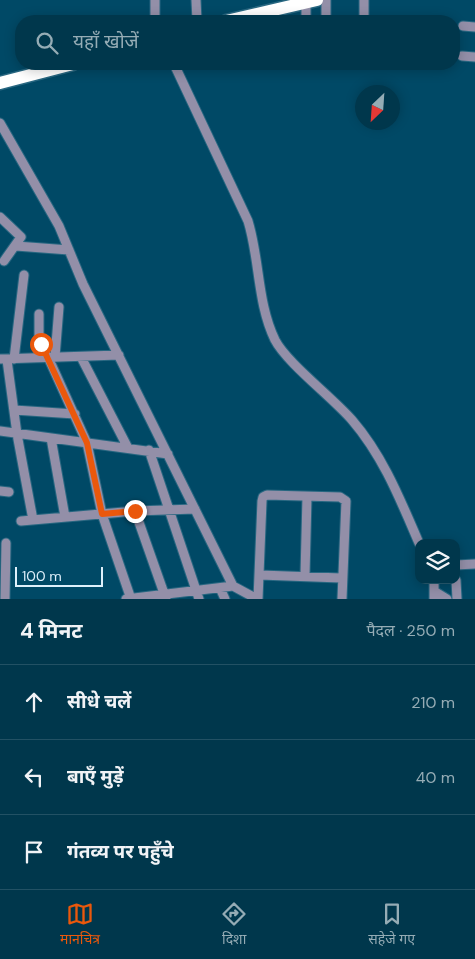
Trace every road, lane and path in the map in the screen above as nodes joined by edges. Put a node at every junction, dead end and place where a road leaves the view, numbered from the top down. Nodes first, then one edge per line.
1 (155, 0) edge
2 (196, 0) edge
3 (326, 0) edge
4 (364, 0) edge
5 (311, 1) edge
6 (155, 15) edge
7 (197, 15) edge
8 (252, 15) edge
9 (308, 15) edge
10 (326, 15) edge
11 (364, 15) edge
12 (463, 26) dead end
13 (475, 27) edge
14 (462, 56) dead end
15 (475, 57) edge
16 (50, 70) edge
17 (177, 70) edge
18 (0, 84) edge
19 (0, 123) edge
20 (0, 217) edge
21 (16, 246) junction
22 (69, 250) junction
23 (4, 261) dead end
24 (24, 275) dead end
25 (60, 307) dead end
26 (39, 314) dead end
27 (119, 355) junction
28 (50, 357) junction
29 (81, 357) junction
30 (7, 359) edge
31 (14, 410) junction
32 (75, 414) junction
33 (0, 431) edge
34 (17, 434) junction
35 (52, 438) junction
36 (87, 443) junction
37 (128, 448) junction
38 (149, 450) junction
39 (168, 454) junction
40 (307, 497) junction
41 (195, 509) junction
42 (168, 510) junction
43 (135, 511) junction
44 (102, 514) junction
45 (65, 517) junction
46 (21, 520) dead end
47 (33, 520) junction
48 (417, 539) edge
49 (6, 542) dead end
50 (475, 564) edge
51 (460, 565) edge
52 (260, 575) junction
53 (305, 576) junction
54 (0, 577) edge
55 (341, 578) junction
56 (456, 584) edge
57 (233, 586) junction
58 (220, 588) junction
59 (6, 589) junction
60 (197, 595) edge
61 (434, 595) edge
62 (165, 597) edge
63 (6, 599) edge
64 (130, 599) edge
65 (225, 599) edge
66 (258, 599) edge
67 (342, 599) edge
68 (447, 599) edge
69 (457, 599) edge

1 - 6 street
2 - 7 street
3 - 10 street
4 - 11 street
5 - 8 highway
5 - 9 street
12 - 13 street
14 - 15 street
16 - 18 highway
17 - 48 street
19 - 22 street
20 - 21 street
21 - 22 street
21 - 23 street
22 - 27 street
24 - 30 street
25 - 28 street
26 - 28 street
27 - 29 street
27 - 39 street
28 - 29 street
28 - 30 street
28 - 32 street
29 - 37 street
30 - 31 street
31 - 32 street
31 - 34 street
32 - 36 street
33 - 34 street
34 - 35 street
34 - 47 street
35 - 36 street
35 - 45 street
36 - 37 street
36 - 44 street
37 - 38 street
38 - 39 street
38 - 42 street
39 - 41 street
40 - 52 street
40 - 53 street
40 - 55 street
41 - 42 street
41 - 57 street
42 - 43 street
42 - 60 street
43 - 44 street
43 - 62 street
44 - 45 street
44 - 64 street
45 - 47 street
46 - 47 street
49 - 59 street
50 - 51 street
52 - 53 street
52 - 66 street
53 - 55 street
54 - 59 street
55 - 67 street
56 - 69 street
57 - 58 street
57 - 66 street
58 - 60 street
58 - 65 street
59 - 63 street
60 - 62 street
61 - 68 street
62 - 64 street

